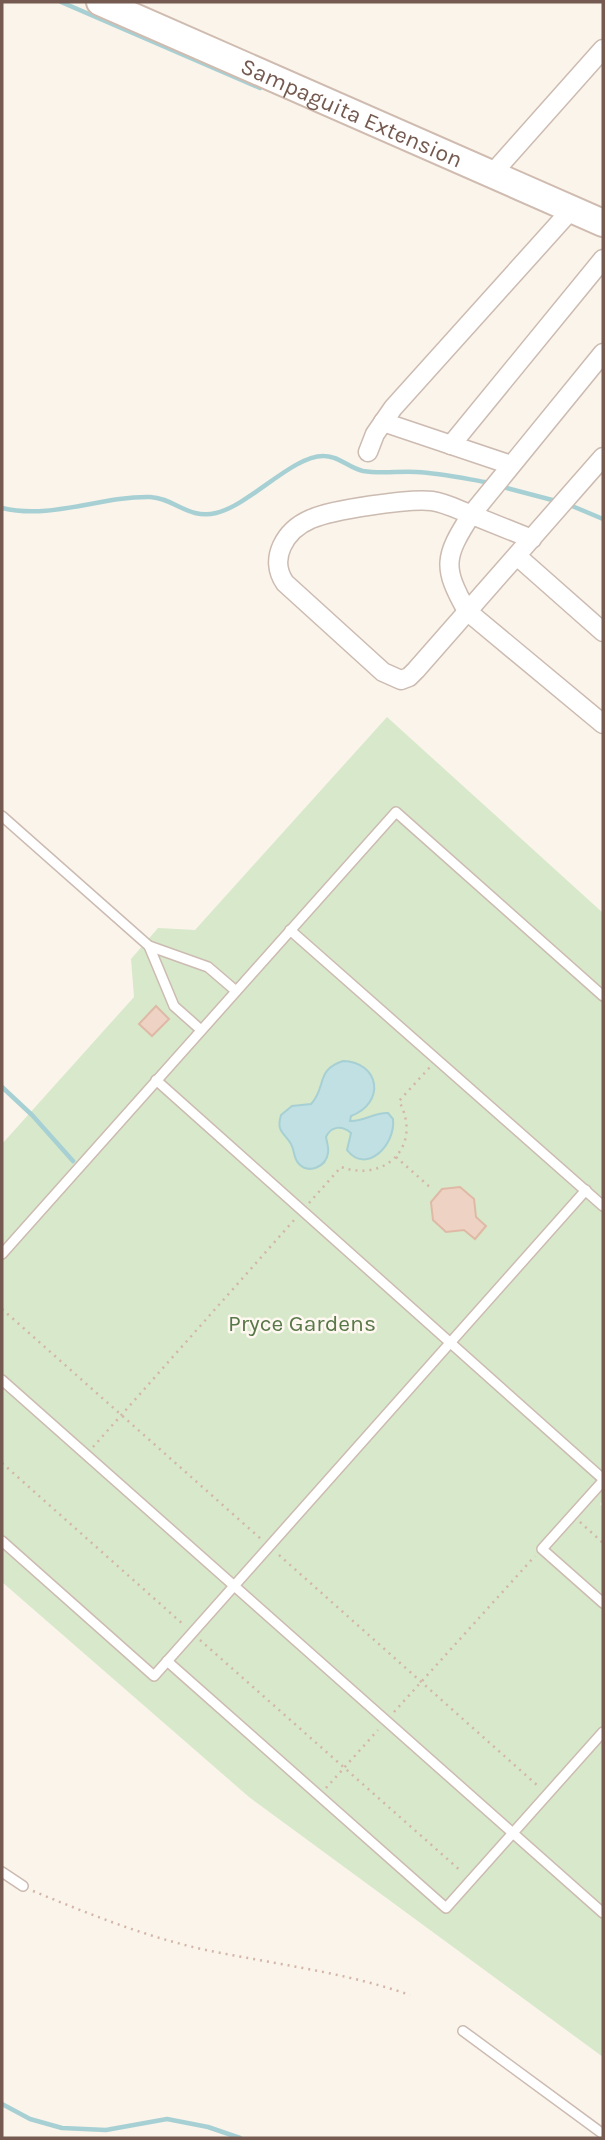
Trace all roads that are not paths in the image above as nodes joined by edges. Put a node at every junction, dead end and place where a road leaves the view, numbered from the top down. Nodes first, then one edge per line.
1 (100, 2) edge
2 (603, 49) edge
3 (491, 175) junction
4 (571, 210) junction
5 (603, 223) edge
6 (603, 259) edge
7 (603, 353) edge
8 (383, 422) junction
9 (451, 445) junction
10 (368, 452) dead end
11 (603, 457) edge
12 (511, 465) junction
13 (471, 515) junction
14 (532, 539) junction
15 (517, 556) junction
16 (467, 611) junction
17 (603, 632) edge
18 (603, 724) edge
19 (2, 816) edge
20 (290, 930) junction
21 (149, 946) junction
22 (236, 991) junction
23 (603, 996) edge
24 (201, 1030) junction
25 (156, 1080) junction
26 (586, 1190) junction
27 (603, 1206) edge
28 (2, 1254) edge
29 (450, 1343) junction
30 (2, 1380) edge
31 (603, 1480) edge
32 (2, 1541) edge
33 (234, 1586) junction
34 (603, 1603) edge
35 (167, 1661) junction
36 (603, 1732) edge
37 (513, 1833) junction
38 (2, 1872) edge
39 (23, 1886) road end
40 (603, 1913) edge
41 (463, 2031) dead end
42 (603, 2134) edge

1 - 3 street, Sampaguita Extension
2 - 3 street
3 - 4 street, Sampaguita Extension
4 - 5 street, Sampaguita Extension
4 - 8 street
6 - 9 street
7 - 12 street
8 - 9 street
8 - 10 street
9 - 12 street
11 - 14 street
12 - 13 street
13 - 14 street
13 - 16 street
13 - 16 street
14 - 15 street
15 - 16 street
15 - 17 street
16 - 18 street
19 - 21 lane
20 - 22 lane
20 - 23 lane
20 - 26 lane
21 - 22 lane
21 - 24 lane
22 - 24 lane
24 - 25 lane
25 - 28 lane
25 - 29 lane
26 - 27 lane
26 - 29 lane
29 - 31 lane
29 - 33 lane
30 - 33 lane
31 - 34 lane
32 - 35 lane
33 - 35 lane
33 - 37 lane
35 - 37 lane
36 - 37 lane
37 - 40 lane
38 - 39 lane
41 - 42 lane

